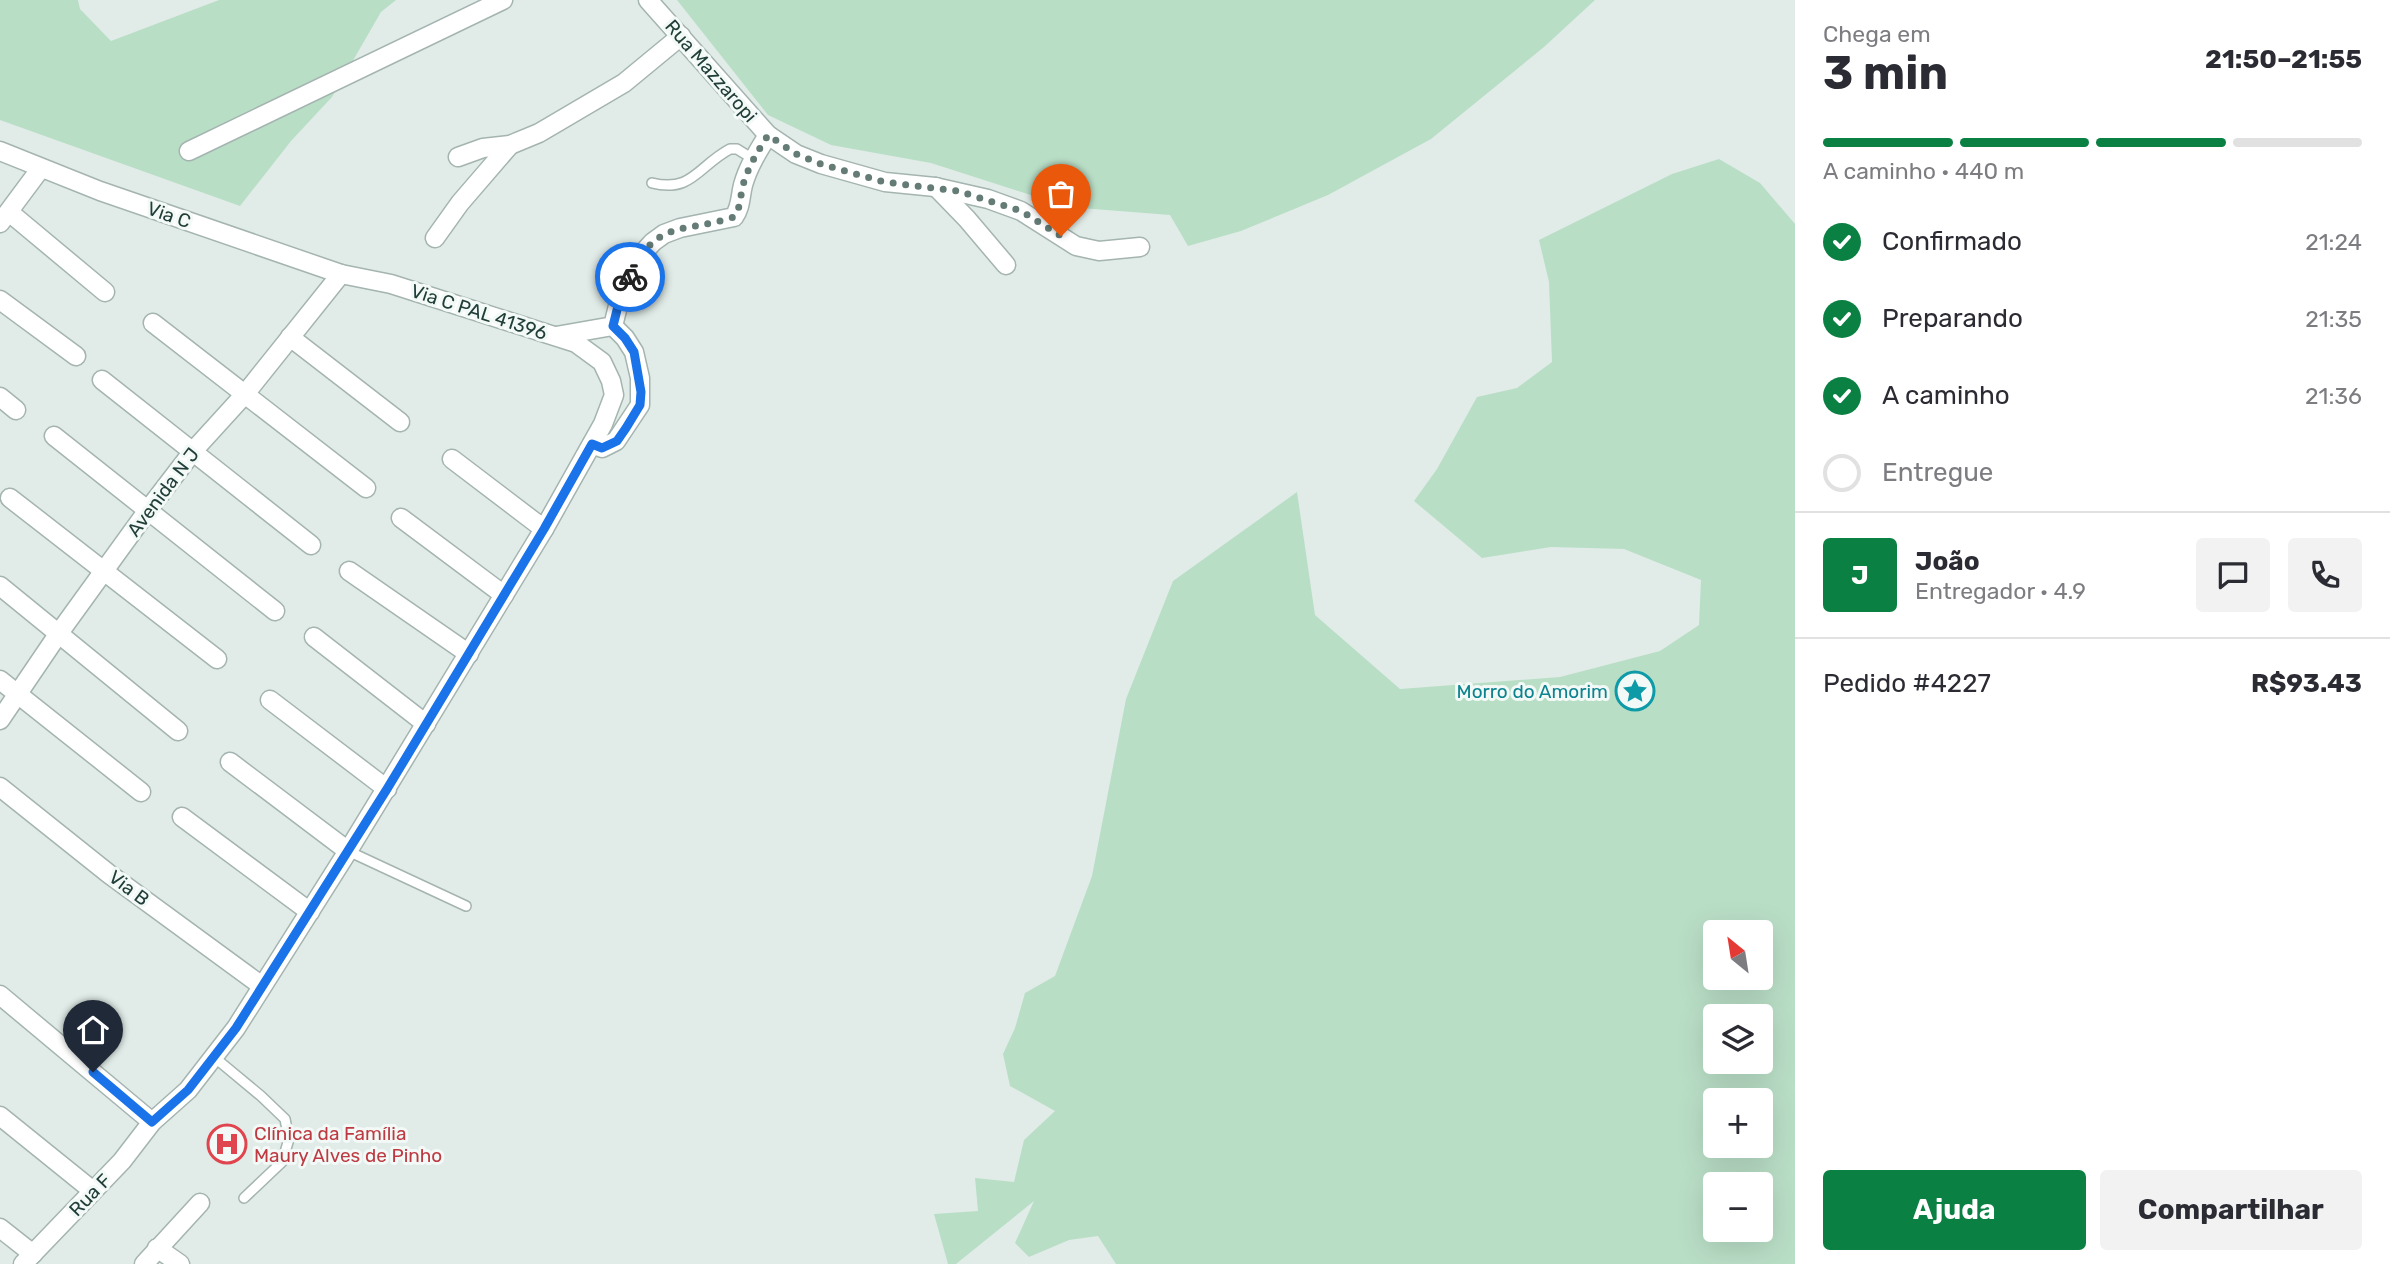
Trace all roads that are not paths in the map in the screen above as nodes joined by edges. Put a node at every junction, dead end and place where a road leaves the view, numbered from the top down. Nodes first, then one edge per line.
1 (503, 0) edge
2 (648, 0) edge
3 (681, 36) junction
4 (768, 135) junction
5 (510, 145) junction
6 (0, 151) edge
7 (189, 151) dead end
8 (458, 157) dead end
9 (753, 159) junction
10 (41, 169) junction
11 (652, 183) dead end
12 (935, 187) junction
13 (4, 218) edge
14 (435, 238) dead end
15 (1140, 247) dead end
16 (1006, 265) dead end
17 (341, 274) junction
18 (105, 292) dead end
19 (0, 300) edge
20 (153, 323) dead end
21 (613, 326) junction
22 (556, 336) junction
23 (290, 337) junction
24 (76, 356) dead end
25 (607, 370) joint
26 (102, 380) dead end
27 (245, 394) junction
28 (0, 397) edge
29 (16, 410) dead end
30 (400, 422) dead end
31 (54, 436) dead end
32 (592, 444) junction
33 (194, 450) junction
34 (452, 458) dead end
35 (366, 488) dead end
36 (10, 498) dead end
37 (148, 510) junction
38 (401, 518) dead end
39 (544, 529) junction
40 (311, 545) dead end
41 (349, 570) dead end
42 (104, 572) junction
43 (0, 586) edge
44 (504, 596) junction
45 (275, 611) dead end
46 (59, 633) junction
47 (314, 637) dead end
48 (468, 654) junction
49 (217, 659) dead end
50 (0, 680) edge
51 (17, 693) junction
52 (270, 700) dead end
53 (0, 720) edge
54 (426, 724) junction
55 (178, 730) dead end
56 (230, 762) dead end
57 (0, 786) edge
58 (387, 789) junction
59 (141, 792) dead end
60 (182, 817) dead end
61 (348, 851) junction
62 (466, 906) dead end
63 (310, 912) junction
64 (262, 986) junction
65 (0, 995) edge
66 (214, 1058) junction
67 (0, 1116) edge
68 (152, 1122) junction
69 (93, 1191) junction
70 (244, 1198) dead end
71 (200, 1203) dead end
72 (0, 1228) edge
73 (157, 1248) junction
74 (28, 1259) edge
75 (144, 1264) edge
76 (180, 1264) edge

1 - 7 street
2 - 3 street, Rua Mazzaropi
3 - 4 street, Rua Mazzaropi
3 - 5 street
4 - 9 street
4 - 12 street, Rua Mazzaropi
5 - 8 street
5 - 14 street
6 - 10 street, Via C
9 - 11 lane
9 - 21 street
10 - 13 street
10 - 17 street, Via C
12 - 15 street, Rua Mazzaropi
12 - 16 street
13 - 18 street
17 - 22 street, Via C PAL 41396
17 - 23 street, Avenida N J
19 - 24 street
20 - 27 street
21 - 22 street
21 - 32 street
22 - 25 street, Via C PAL 41396
23 - 27 street, Avenida N J
23 - 30 street
25 - 32 street, Rua F
26 - 33 street
27 - 33 street, Avenida N J
27 - 35 street
28 - 29 street
31 - 37 street
32 - 39 street, Rua F
33 - 37 street, Avenida N J
33 - 40 street
34 - 39 street
36 - 42 street
37 - 42 street, Avenida N J
37 - 45 street
38 - 44 street
39 - 44 street, Rua F
41 - 48 street
42 - 46 street, Avenida N J
42 - 49 street
43 - 46 street
44 - 48 street, Rua F
46 - 51 street, Avenida N J
46 - 55 street
47 - 54 street
48 - 54 street, Rua F
50 - 51 street
51 - 53 street, Avenida N J
51 - 59 street
52 - 58 street
54 - 58 street, Rua F
56 - 61 street
57 - 64 street, Via B
58 - 61 street, Rua F
60 - 63 street
61 - 62 lane
61 - 63 street, Rua F
63 - 64 street, Rua F
64 - 66 street, Rua F
65 - 68 street
66 - 68 street, Rua F
66 - 70 lane
67 - 69 street
68 - 69 street, Rua F
69 - 74 street, Rua F
71 - 73 street
72 - 74 street
73 - 75 street
73 - 76 street

